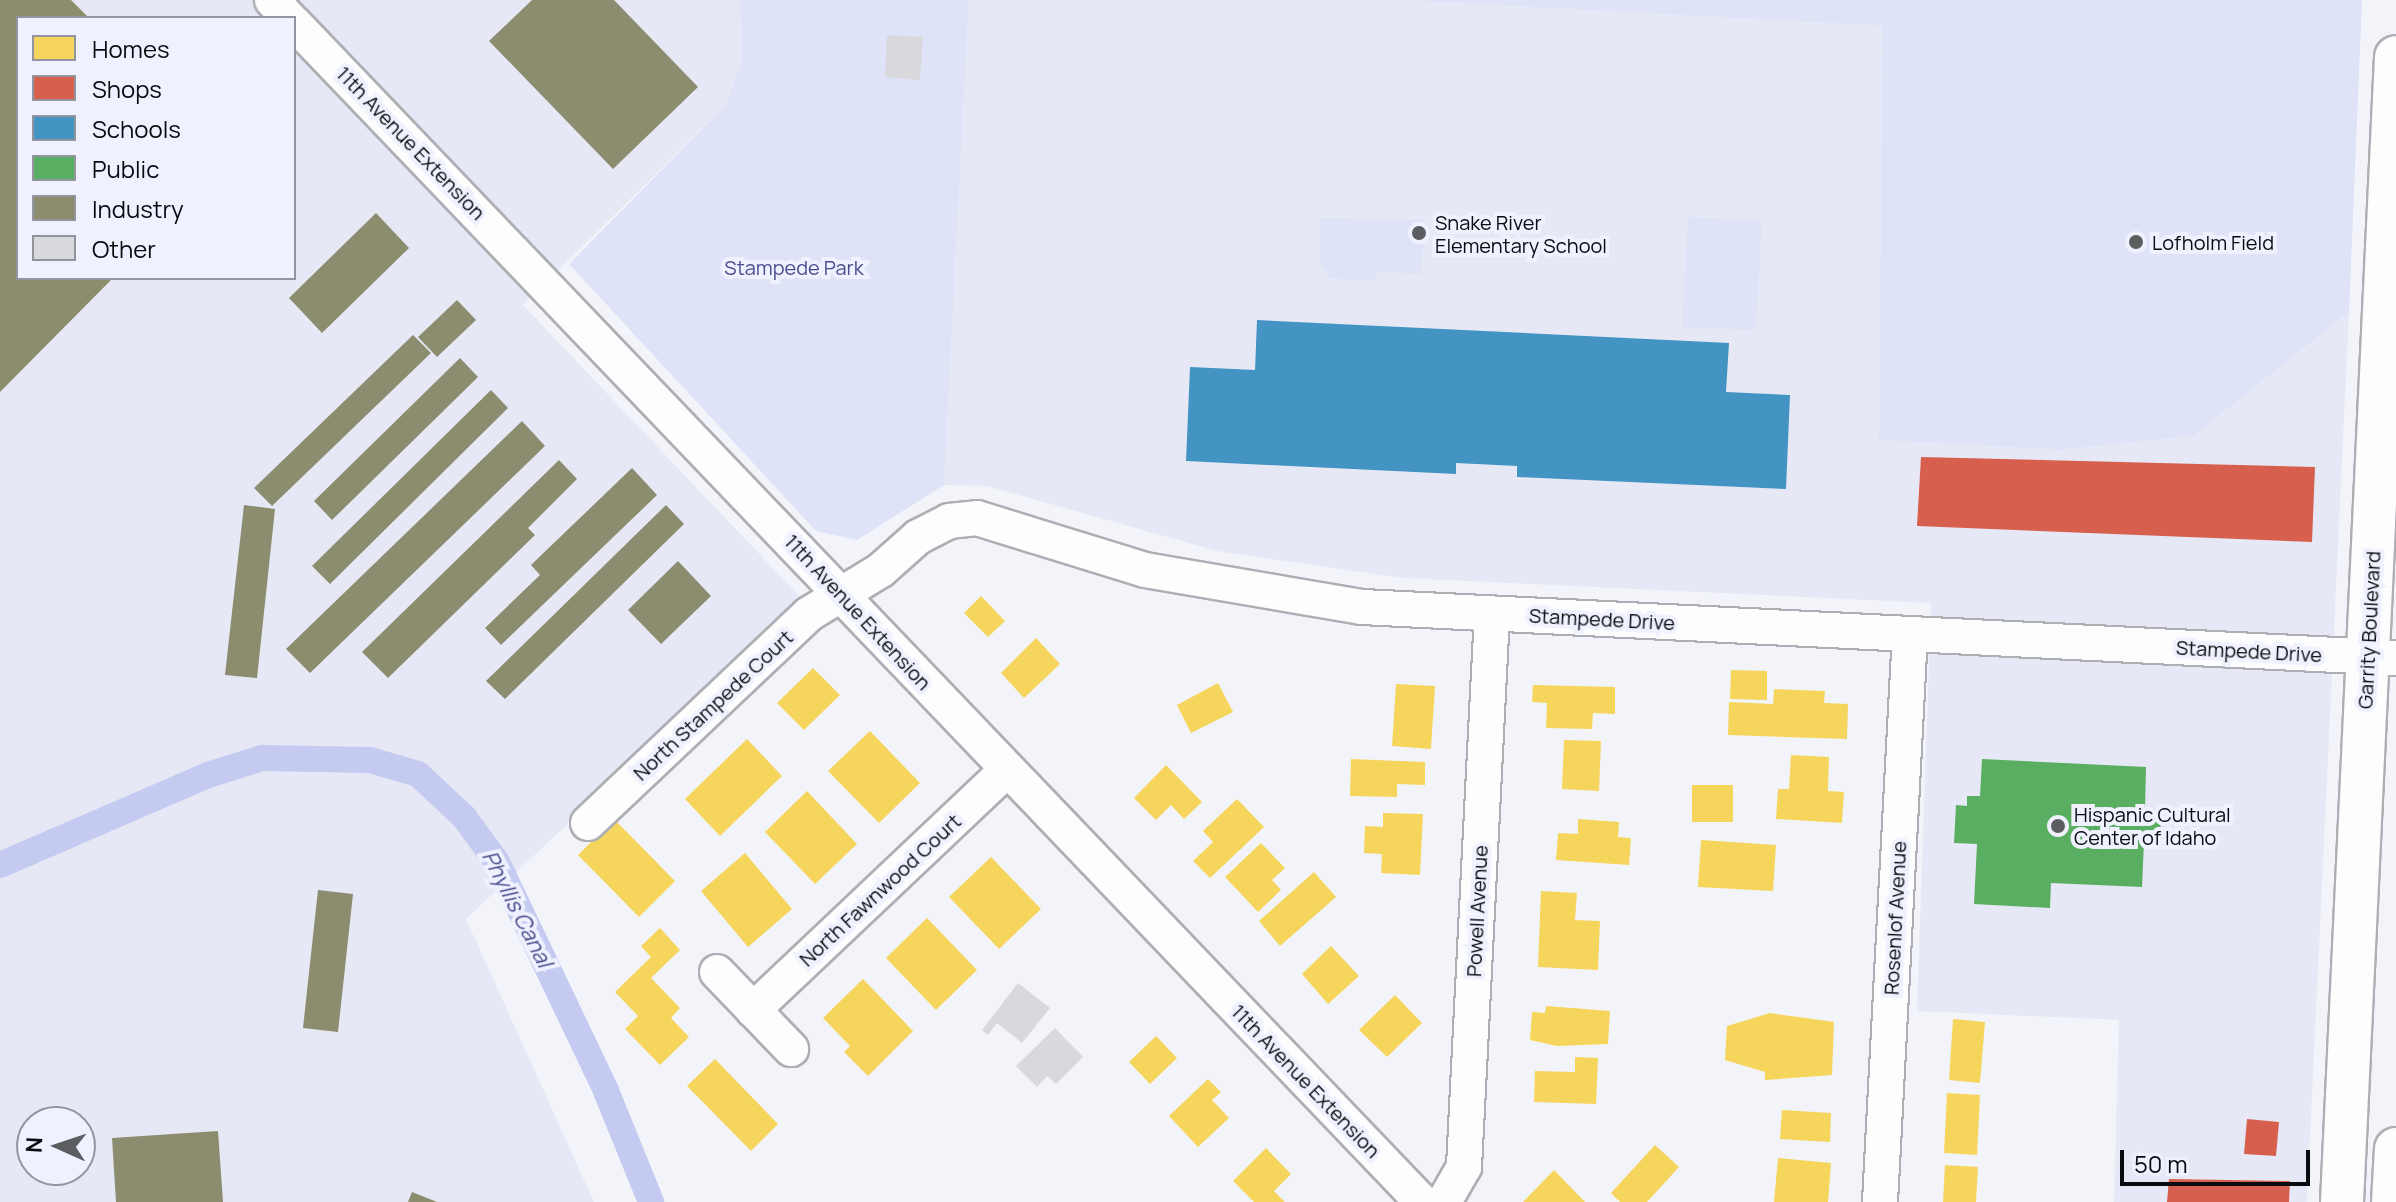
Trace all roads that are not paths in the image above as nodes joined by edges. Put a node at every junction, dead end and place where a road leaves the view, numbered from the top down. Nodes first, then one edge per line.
1 (272, 0) edge
2 (287, 16) edge
3 (296, 25) edge
4 (2396, 57) edge
5 (842, 593) junction
6 (1492, 614) junction
7 (1910, 634) junction
8 (2382, 657) edge
9 (1007, 770) junction
10 (588, 823) dead end
11 (717, 972) dead end
12 (753, 1010) junction
13 (791, 1049) dead end
14 (2396, 1149) edge
15 (1422, 1202) edge
16 (1444, 1202) edge
17 (1880, 1202) edge
18 (2342, 1202) edge
19 (2393, 1202) edge

1 - 2 street
3 - 5 street, 11th Avenue Extension
4 - 8 main road, Garrity Boulevard
5 - 6 street, Stampede Drive
5 - 9 street, 11th Avenue Extension
5 - 10 street, North Stampede Court
6 - 7 street, Stampede Drive
6 - 16 street, Powell Avenue
7 - 8 street, Stampede Drive
7 - 17 street, Rosenlof Avenue
8 - 18 main road, Garrity Boulevard
9 - 12 street, North Fawnwood Court
9 - 15 street, 11th Avenue Extension
11 - 12 street
12 - 13 street
14 - 19 main road

